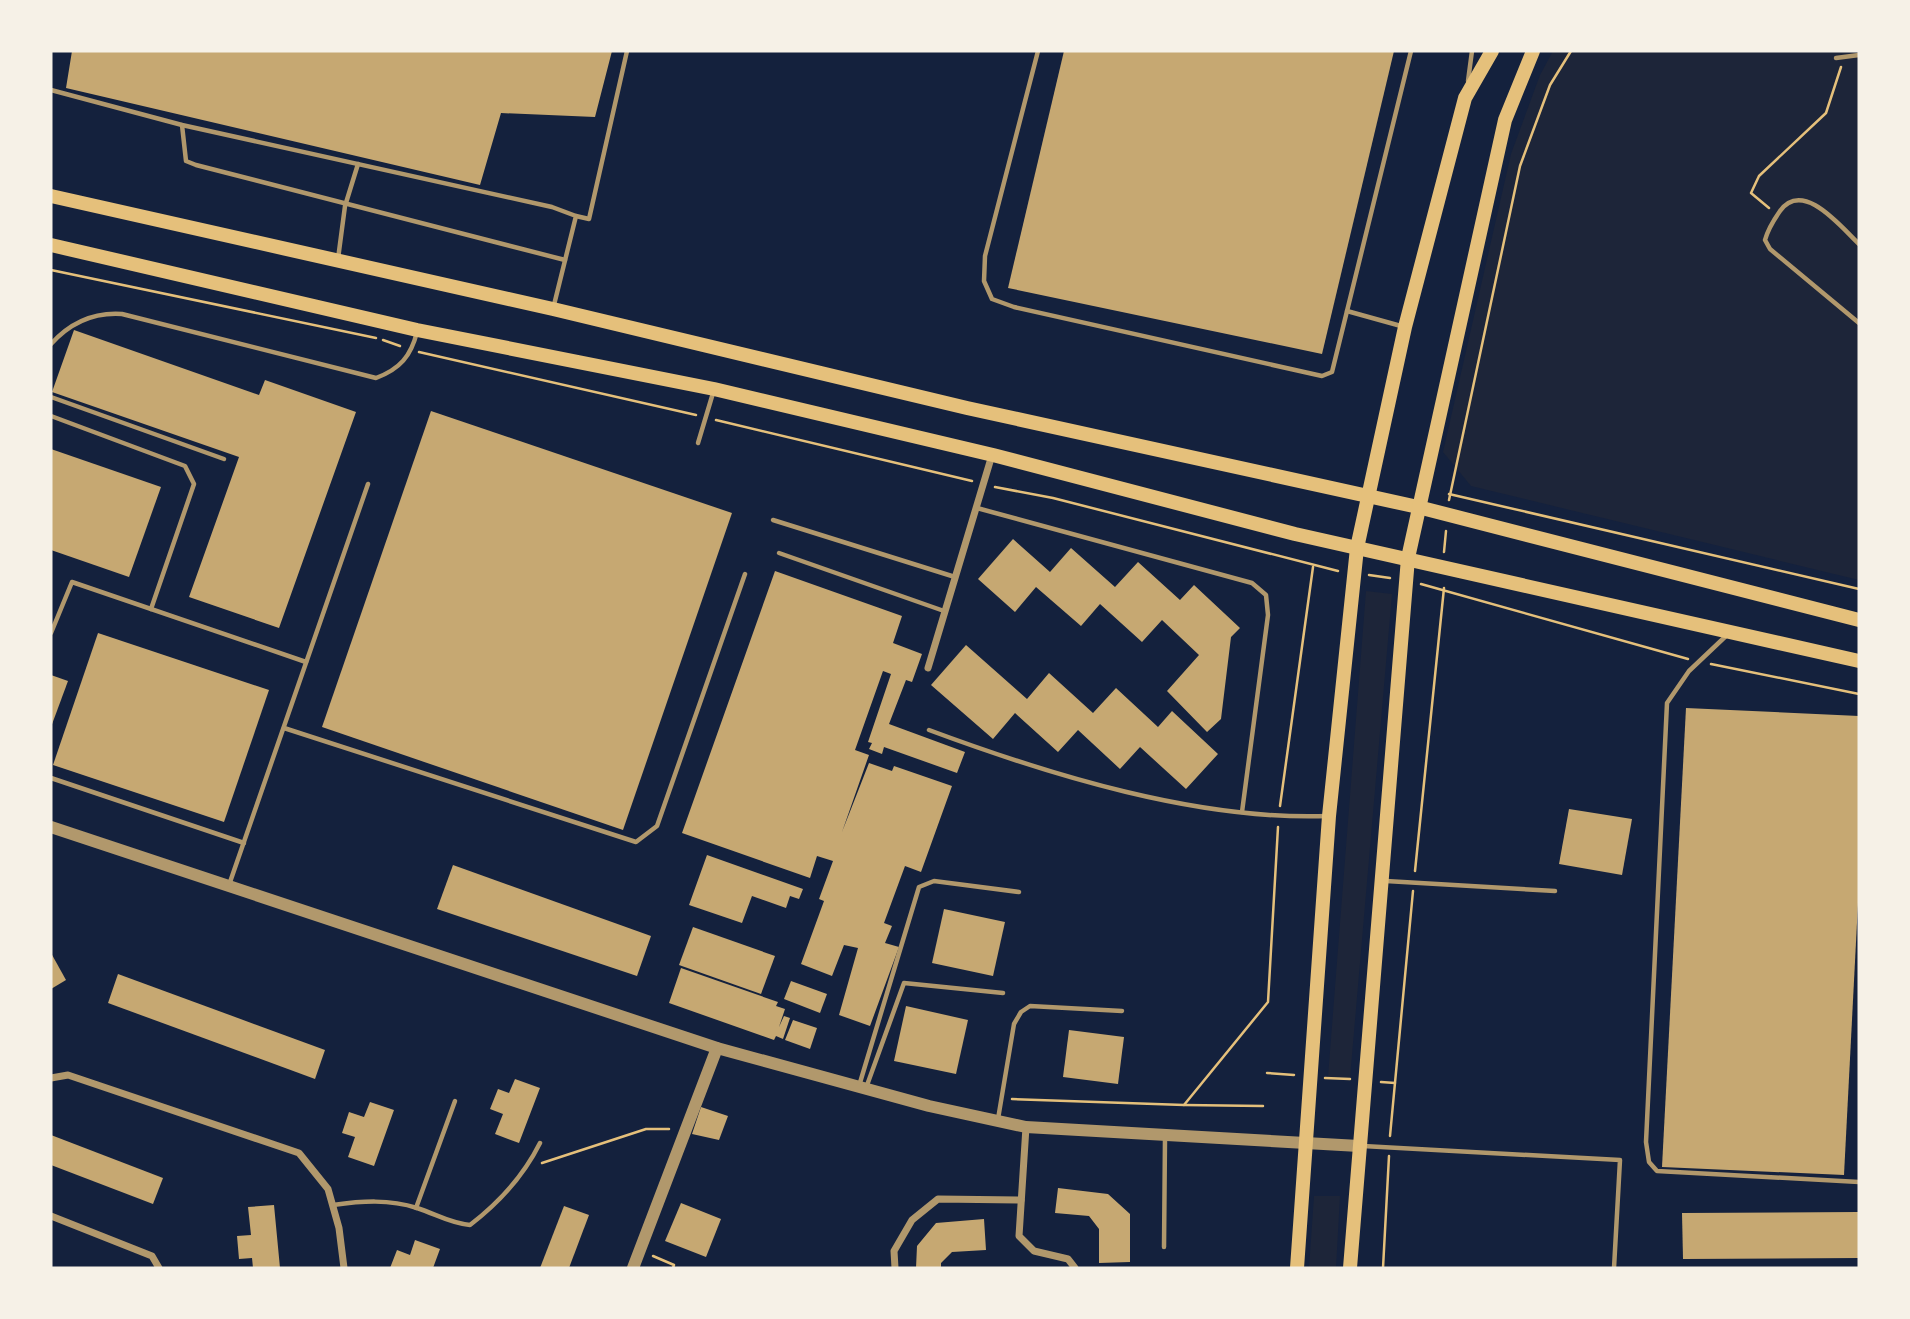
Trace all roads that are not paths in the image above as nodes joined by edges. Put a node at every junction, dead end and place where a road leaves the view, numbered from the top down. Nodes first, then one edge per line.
1 (627, 51) edge
2 (1038, 51) edge
3 (1411, 51) edge
4 (1472, 51) edge
5 (1492, 51) edge
6 (1533, 51) edge
7 (1859, 55) edge
8 (1836, 58) dead end
9 (51, 90) edge
10 (1465, 98) junction
11 (182, 125) junction
12 (358, 164) junction
13 (51, 196) edge
14 (345, 206) junction
15 (576, 216) junction
16 (51, 244) edge
17 (1859, 244) edge
18 (565, 260) junction
19 (338, 261) junction
20 (553, 310) junction
21 (1347, 312) junction
22 (1859, 323) edge
23 (1405, 327) junction
24 (417, 330) junction
25 (51, 344) edge
26 (714, 389) junction
27 (51, 397) edge
28 (51, 416) edge
29 (698, 443) dead end
30 (993, 455) junction
31 (224, 459) dead end
32 (368, 484) dead end
33 (1369, 496) junction
34 (1418, 507) junction
35 (977, 508) junction
36 (773, 520) dead end
37 (1357, 548) junction
38 (779, 553) dead end
39 (1408, 558) junction
40 (745, 574) dead end
41 (956, 578) junction
42 (151, 609) junction
43 (945, 611) junction
44 (1859, 620) edge
45 (51, 633) edge
46 (1729, 633) junction
47 (1859, 661) edge
48 (307, 662) junction
49 (928, 668) dead end
50 (284, 728) junction
51 (929, 730) dead end
52 (51, 778) edge
53 (1242, 812) junction
54 (1329, 816) junction
55 (51, 827) edge
56 (244, 843) junction
57 (1381, 881) junction
58 (229, 886) junction
59 (1555, 891) dead end
60 (1019, 892) dead end
61 (1003, 993) dead end
62 (1122, 1011) dead end
63 (717, 1048) junction
64 (51, 1078) edge
65 (862, 1088) junction
66 (455, 1101) dead end
67 (998, 1120) junction
68 (1026, 1126) junction
69 (1165, 1134) junction
70 (1306, 1142) junction
71 (540, 1143) dead end
72 (1359, 1146) junction
73 (1859, 1182) edge
74 (1021, 1200) junction
75 (332, 1205) junction
76 (416, 1208) junction
77 (51, 1216) edge
78 (1164, 1247) dead end
79 (159, 1268) edge
80 (344, 1268) edge
81 (633, 1268) edge
82 (895, 1268) edge
83 (1075, 1268) edge
84 (1297, 1268) edge
85 (1350, 1268) edge
86 (1614, 1268) edge

1 - 15 lane
2 - 21 lane
3 - 21 lane
4 - 10 lane
5 - 10 main road
6 - 34 main road
7 - 8 lane
9 - 11 lane
10 - 23 main road
11 - 12 lane
11 - 14 lane
12 - 14 lane
12 - 15 lane
13 - 19 main road
14 - 18 lane
14 - 19 lane
15 - 18 lane
16 - 24 main road
17 - 22 lane
18 - 20 lane
19 - 20 main road
20 - 33 main road
21 - 23 lane
23 - 33 main road
24 - 25 lane
24 - 26 main road
26 - 29 lane
26 - 30 main road
27 - 31 lane
28 - 42 lane
30 - 35 street
30 - 37 main road
32 - 48 lane
33 - 34 main road
33 - 37 main road
34 - 39 main road
34 - 44 main road
35 - 41 street
35 - 53 lane
36 - 41 lane
37 - 39 main road
37 - 54 main road
38 - 43 lane
39 - 46 main road
39 - 57 main road
40 - 50 lane
41 - 43 street
42 - 45 lane
42 - 48 lane
43 - 49 street
46 - 47 main road
46 - 73 lane
48 - 50 lane
50 - 56 lane
51 - 53 lane
52 - 56 lane
53 - 54 lane
54 - 70 main road
55 - 58 street
56 - 58 lane
57 - 59 lane
57 - 72 main road
58 - 63 street
60 - 65 lane
61 - 65 lane
62 - 67 lane
63 - 65 street
63 - 81 street
64 - 75 street
65 - 67 street
66 - 76 lane
67 - 68 street
68 - 69 street
68 - 74 street
69 - 70 street
69 - 78 lane
70 - 72 street
70 - 84 main road
71 - 76 lane
72 - 85 main road
72 - 86 lane
74 - 82 street
74 - 83 street
75 - 76 lane
75 - 80 street
77 - 79 street

